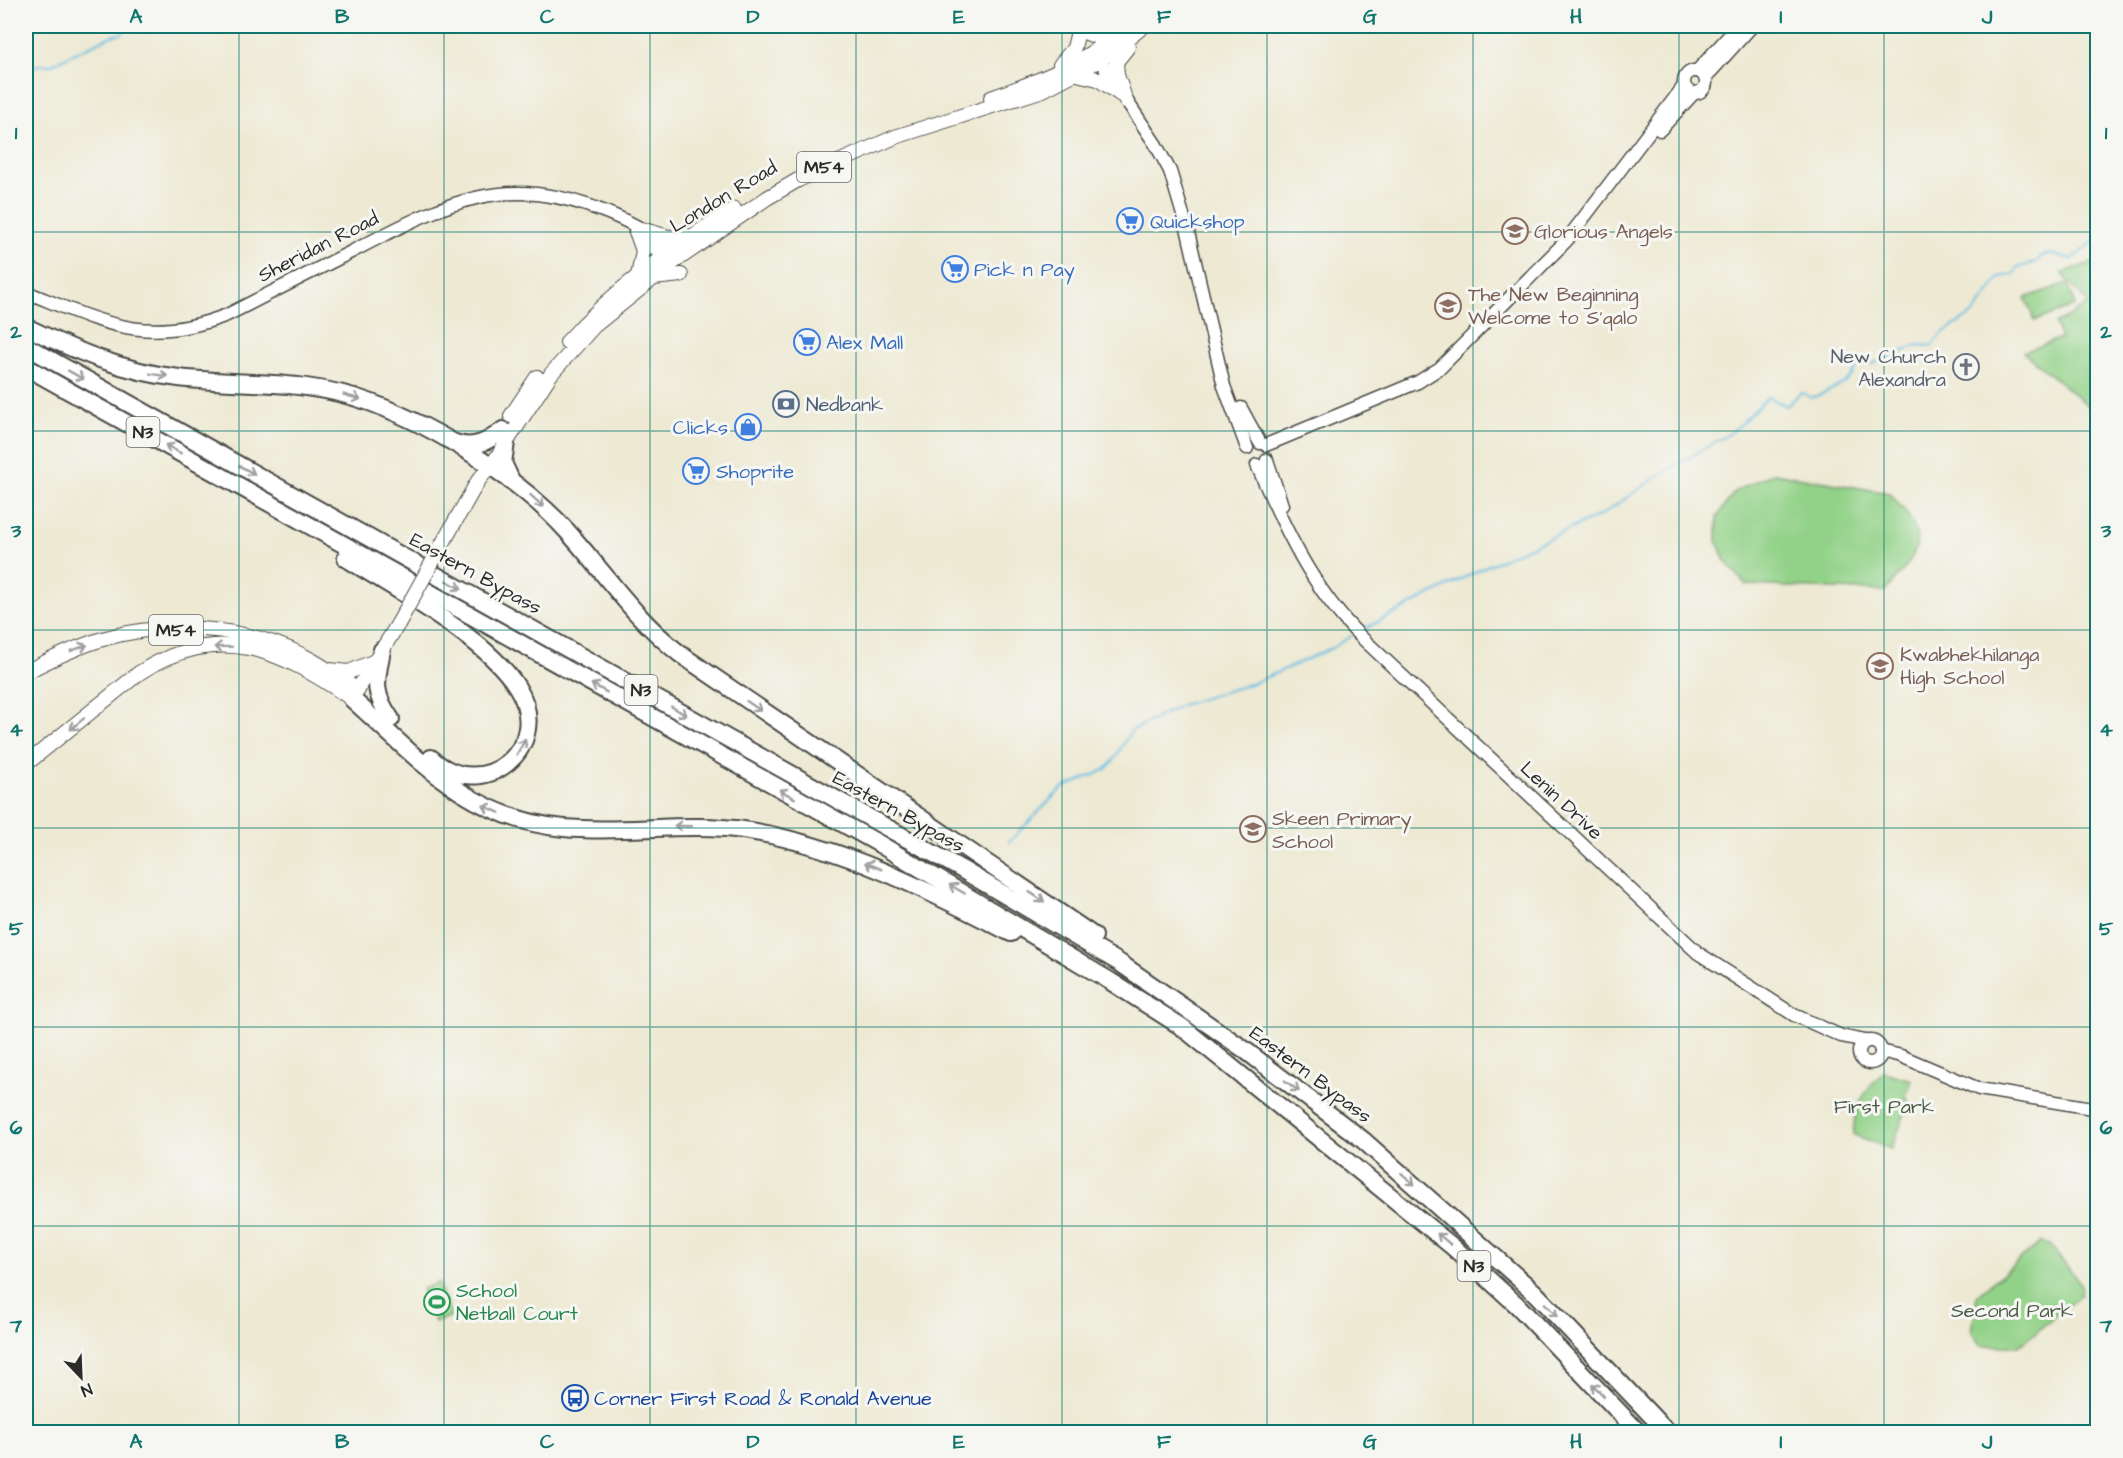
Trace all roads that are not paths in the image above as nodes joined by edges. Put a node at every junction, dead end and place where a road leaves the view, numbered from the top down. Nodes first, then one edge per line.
1 (1738, 26) edge
2 (1752, 26) edge
3 (1122, 27) edge
4 (1139, 30) edge
5 (1097, 55) junction
6 (1077, 74) junction
7 (1701, 75) junction
8 (1044, 78) junction
9 (1689, 89) junction
10 (1124, 98) junction
11 (636, 229) junction
12 (696, 239) junction
13 (675, 262) junction
14 (645, 277) junction
15 (26, 292) edge
16 (26, 327) edge
17 (26, 346) edge
18 (26, 367) edge
19 (1221, 370) junction
20 (505, 436) junction
21 (446, 440) junction
22 (1247, 448) junction
23 (1264, 454) junction
24 (486, 465) junction
25 (510, 478) junction
26 (260, 499) junction
27 (379, 656) junction
28 (327, 670) junction
29 (26, 672) edge
30 (355, 694) junction
31 (391, 719) junction
32 (26, 764) edge
33 (1862, 1046) junction
34 (1245, 1050) junction
35 (1880, 1055) junction
36 (1251, 1083) junction
37 (2097, 1109) edge
38 (1638, 1432) edge
39 (1667, 1432) edge

1 - 7 street
2 - 7 street
3 - 5 main road, London Road / M54
3 - 8 main road
4 - 5 main road, London Road / M54
4 - 10 main road
5 - 6 main road, London Road / M54
5 - 8 main road, London Road / M54
5 - 10 street
6 - 10 main road
6 - 12 main road, London Road / M54
7 - 9 street
7 - 9 street
8 - 12 main road, London Road / M54
9 - 23 street
10 - 19 street
11 - 12 main road
11 - 13 street, Sheridan Road
11 - 14 main road
11 - 15 street, Sheridan Road
12 - 13 main road, London Road / M54
12 - 13 main road
13 - 14 main road, London Road / M54
13 - 14 main road
14 - 20 main road, London Road / M54
16 -> 21 highway
17 -> 34 highway, Eastern Bypass / N3
26 -> 18 highway, Eastern Bypass / N3
19 - 22 street
19 - 23 street
20 - 21 highway
20 - 24 main road, London Road / M54
20 - 25 highway
21 - 24 highway
22 - 23 street
22 - 23 street
23 - 33 street, Lenin Drive
24 - 25 highway
24 - 27 main road, M54, bridge
25 -> 34 highway
31 -> 26 highway
36 -> 26 highway, Eastern Bypass / N3
27 - 28 main road
27 - 30 main road, M54
27 - 31 highway
29 -> 28 main road, M54
28 - 30 main road, M54
30 - 31 highway
30 -> 32 main road, M54
36 -> 30 highway
33 - 35 street
33 - 35 street
34 -> 39 highway, Eastern Bypass / N3
35 - 37 street
38 -> 36 highway, Eastern Bypass / N3

